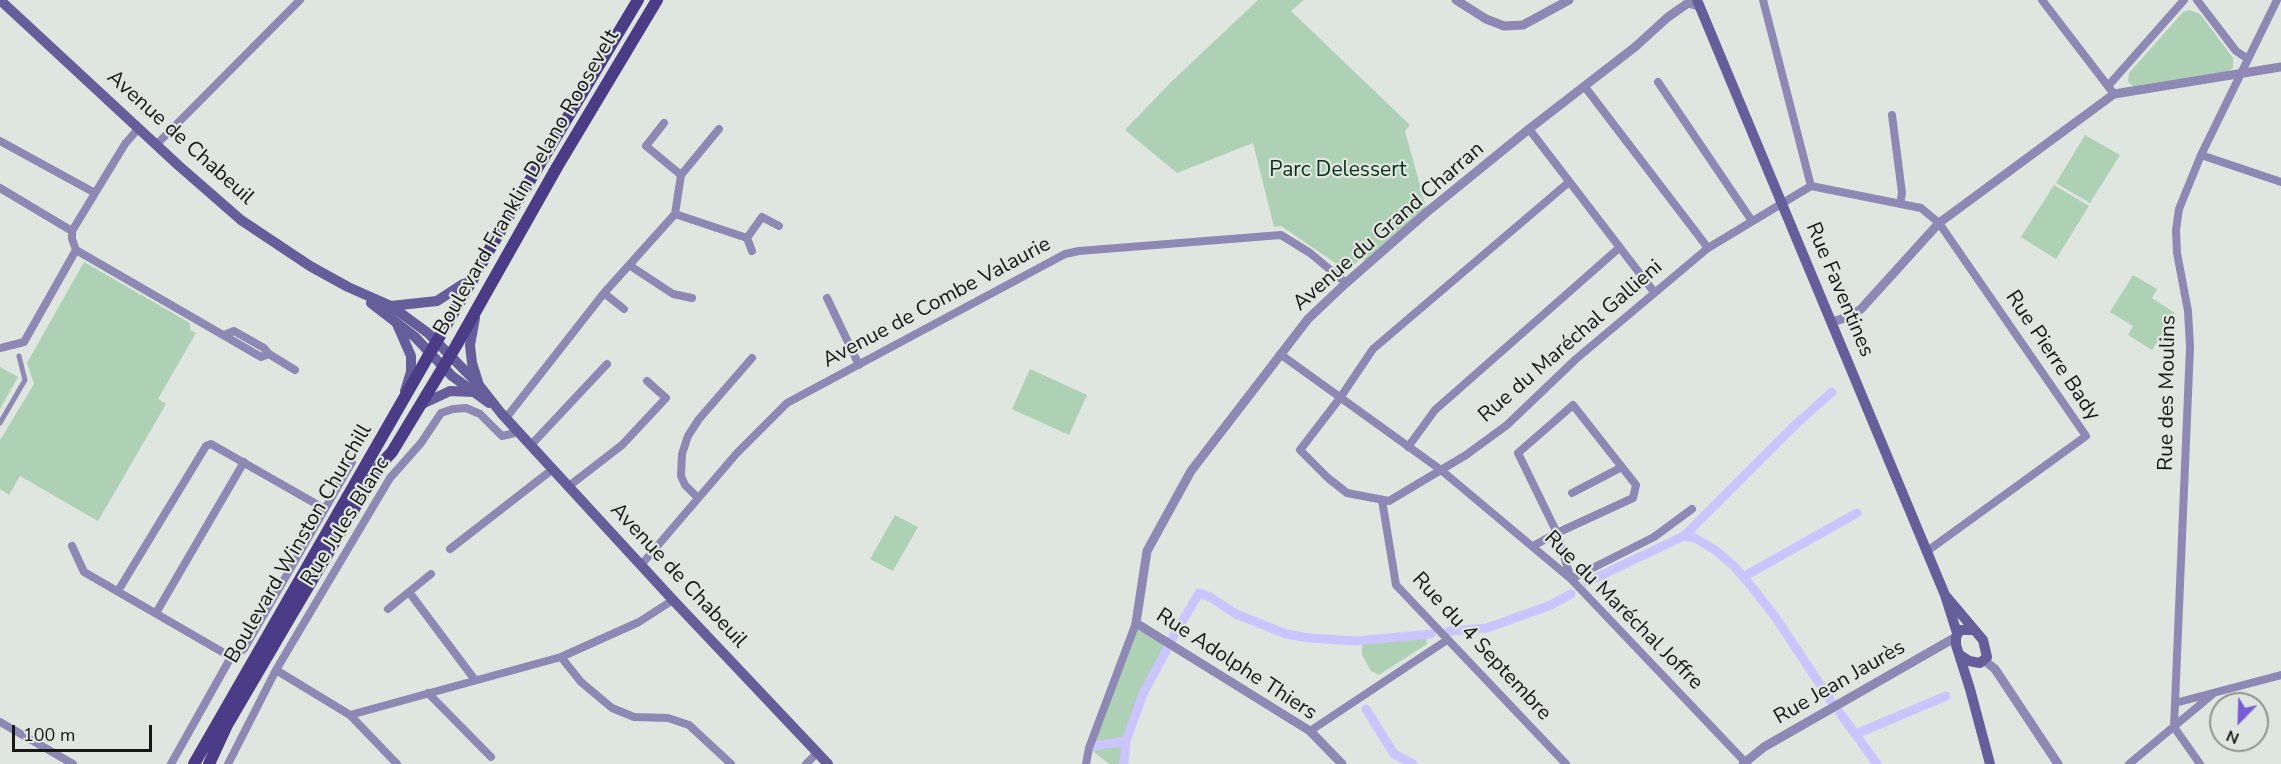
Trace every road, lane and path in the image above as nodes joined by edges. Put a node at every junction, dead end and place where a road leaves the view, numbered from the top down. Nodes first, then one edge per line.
1 (0, 0) edge
2 (300, 0) edge
3 (638, 0) edge
4 (657, 0) edge
5 (1456, 0) edge
6 (1569, 0) edge
7 (1679, 0) edge
8 (1763, 0) edge
9 (2042, 0) edge
10 (2184, 0) edge
11 (2197, 0) edge
12 (2277, 0) edge
13 (1698, 3) edge
14 (1668, 17) junction
15 (2248, 59) junction
16 (2281, 67) edge
17 (2240, 74) junction
18 (1658, 82) dead end
19 (1585, 87) junction
20 (2111, 90) junction
21 (1892, 115) dead end
22 (664, 123) dead end
23 (138, 129) junction
24 (719, 129) dead end
25 (1529, 129) junction
26 (0, 141) edge
27 (156, 145) junction
28 (2201, 155) junction
29 (681, 175) junction
30 (1569, 182) junction
31 (2281, 182) edge
32 (1811, 186) junction
33 (0, 188) edge
34 (95, 193) junction
35 (1782, 204) junction
36 (1900, 204) junction
37 (675, 214) junction
38 (1752, 221) junction
39 (1939, 223) junction
40 (778, 226) dead end
41 (72, 231) junction
42 (747, 238) junction
43 (1619, 248) junction
44 (1708, 248) junction
45 (76, 250) junction
46 (752, 251) dead end
47 (628, 265) junction
48 (473, 281) junction
49 (1346, 283) junction
50 (348, 287) junction
51 (1654, 292) junction
52 (604, 293) junction
53 (692, 298) dead end
54 (827, 298) dead end
55 (391, 306) junction
56 (477, 308) junction
57 (624, 309) dead end
58 (394, 320) junction
59 (1832, 322) junction
60 (438, 343) junction
61 (0, 348) edge
62 (431, 354) junction
63 (1280, 354) junction
64 (19, 357) dead end
65 (752, 358) dead end
66 (454, 359) junction
67 (607, 364) dead end
68 (859, 365) junction
69 (295, 370) dead end
70 (447, 371) junction
71 (647, 381) dead end
72 (476, 389) junction
73 (1340, 398) junction
74 (419, 405) junction
75 (397, 411) junction
76 (504, 415) junction
77 (0, 423) edge
78 (519, 432) junction
79 (531, 445) junction
80 (1408, 447) junction
81 (244, 462) junction
82 (352, 462) dead end
83 (1622, 467) junction
84 (553, 469) junction
85 (1441, 470) junction
86 (569, 486) junction
87 (1572, 493) dead end
88 (698, 498) junction
89 (1382, 500) junction
90 (324, 509) junction
91 (1692, 509) dead end
92 (1557, 533) junction
93 (72, 546) dead end
94 (1533, 546) junction
95 (450, 549) dead end
96 (1926, 552) junction
97 (641, 565) junction
98 (431, 574) dead end
99 (1571, 579) junction
100 (118, 591) junction
101 (409, 592) junction
102 (1945, 595) junction
103 (673, 600) junction
104 (388, 609) dead end
105 (156, 613) junction
106 (1136, 623) junction
107 (1973, 630) junction
108 (1956, 635) junction
109 (1447, 640) junction
110 (1960, 655) junction
111 (231, 657) junction
112 (561, 657) junction
113 (1982, 662) junction
114 (276, 670) junction
115 (2281, 675) edge
116 (475, 680) junction
117 (1970, 689) junction
118 (2218, 692) edge
119 (428, 693) junction
120 (2209, 694) edge
121 (2209, 697) edge
122 (2175, 704) junction
123 (350, 715) junction
124 (0, 722) edge
125 (2174, 727) junction
126 (1310, 731) junction
127 (817, 753) junction
128 (491, 758) dead end
129 (1745, 763) edge
130 (73, 764) edge
131 (171, 764) edge
132 (194, 764) edge
133 (209, 764) edge
134 (228, 764) edge
135 (397, 764) edge
136 (731, 764) edge
137 (806, 764) edge
138 (828, 764) edge
139 (1086, 764) edge
140 (1342, 764) edge
141 (1566, 764) edge
142 (1990, 764) edge
143 (2058, 764) edge
144 (2129, 764) edge
145 (2200, 764) edge

1 - 23 main road, Avenue de Chabeuil
2 - 27 street
3 - 48 main road, Boulevard Franklin Delano Roosevelt
4 - 56 main road, Boulevard Franklin Delano Roosevelt
5 - 6 street
7 - 14 street
8 - 32 street
9 - 20 street
10 - 20 street
11 - 15 street
12 - 15 street, Rue des Moulins
13 - 14 street
13 - 35 main road, Rue Faventines
14 - 19 street, Avenue du Grand Charran
15 - 17 street, Rue des Moulins
16 - 17 street
17 - 20 street
17 - 28 street, Rue des Moulins
18 - 38 street
19 - 25 street, Avenue du Grand Charran
19 - 44 street
20 - 39 street
21 - 36 street
22 - 29 street
23 - 27 main road, Avenue de Chabeuil
23 - 34 street
24 - 29 street
25 - 30 street
25 - 49 street, Avenue du Grand Charran
26 - 34 street
27 - 50 main road, Avenue de Chabeuil
28 - 31 street
28 - 122 street, Rue des Moulins
29 - 37 street
30 - 43 street
30 - 73 street
32 - 35 street, Rue du Maréchal Gallieni
32 - 36 street
33 - 41 street
34 - 41 street
35 - 38 street, Rue du Maréchal Gallieni
35 - 59 main road, Rue Faventines
36 - 39 street
37 - 42 street
37 - 47 street
38 - 44 street, Rue du Maréchal Gallieni
39 - 59 street
39 - 96 street, Rue Pierre Bady
40 - 42 street
41 - 45 street
42 - 46 street
43 - 51 street
43 - 80 street
44 - 51 street, Rue du Maréchal Gallieni
45 - 61 street
45 - 69 street
47 - 52 street
47 - 53 street
48 - 55 main road
48 - 60 main road, Boulevard Franklin Delano Roosevelt
49 - 63 street, Avenue du Grand Charran
49 - 68 street, Avenue de Combe Valaurie
50 - 55 main road, Avenue de Chabeuil
50 - 58 main road, Avenue de Chabeuil
51 - 85 street, Rue du Maréchal Gallieni
52 - 57 street
52 - 76 street
54 - 68 street
55 - 60 main road, Avenue de Chabeuil
56 - 66 main road, Boulevard Franklin Delano Roosevelt
56 - 72 main road, Avenue de Chabeuil
58 - 62 main road, Avenue de Chabeuil
58 - 75 main road
59 - 96 main road, Rue Faventines
60 - 62 main road, Boulevard Winston Churchill
60 - 66 main road, Avenue de Chabeuil
62 - 70 main road, Avenue de Chabeuil
62 - 75 main road, Boulevard Winston Churchill
63 - 73 street, Rue du Maréchal Joffre
63 - 106 street, Avenue du Grand Charran
64 - 77 street
65 - 88 street
66 - 70 main road, Boulevard Winston Churchill
66 - 72 main road, Avenue de Chabeuil
67 - 79 street
68 - 88 street, Avenue de Combe Valaurie
70 - 72 main road, Avenue de Chabeuil
70 - 74 main road, Boulevard Winston Churchill
71 - 86 street
72 - 74 main road
72 - 76 main road, Avenue de Chabeuil
73 - 80 street, Rue du Maréchal Joffre
73 - 89 street
74 - 133 main road, Boulevard Winston Churchill
75 - 132 main road, Boulevard Winston Churchill
76 - 78 main road, Avenue de Chabeuil
78 - 79 main road, Avenue de Chabeuil
78 - 114 street, Rue Jules Blanc
79 - 84 main road, Avenue de Chabeuil
80 - 85 street, Rue du Maréchal Joffre
81 - 90 street
81 - 100 street
81 - 105 street
82 - 90 street
83 - 87 street
83 - 92 street
83 - 92 street
84 - 86 main road, Avenue de Chabeuil
84 - 95 street
85 - 89 street, Rue du Maréchal Gallieni
85 - 94 street, Rue du Maréchal Joffre
86 - 97 main road, Avenue de Chabeuil
88 - 97 street, Avenue de Combe Valaurie
89 - 109 street, Rue du 4 Septembre
90 - 111 street
91 - 99 street
92 - 94 street
92 - 99 street
93 - 100 street
94 - 99 street, Rue du Maréchal Joffre
96 - 102 main road, Rue Faventines
97 - 103 main road, Avenue de Chabeuil
98 - 101 street
99 - 129 street, Rue du Maréchal Joffre
100 - 105 street
101 - 104 street
101 - 116 street
102 - 107 main road, Rue Faventines
102 - 108 main road, Rue Faventines
103 - 112 street
103 - 127 main road, Avenue de Chabeuil
105 - 111 street
106 - 126 street, Rue Adolphe Thiers
106 - 139 street, Avenue du Grand Charran
107 - 108 main road
107 - 113 main road
108 - 110 main road
108 - 129 street, Rue Jean Jaurès
109 - 126 street
109 - 141 street, Rue du 4 Septembre
110 - 113 main road
110 - 117 main road
111 - 131 street
112 - 116 street
112 - 136 street
113 - 117 main road
113 - 143 street
114 - 123 street
114 - 134 street, Rue Jules Blanc
115 - 118 street
116 - 119 street
117 - 142 main road
119 - 123 street
119 - 128 street
120 - 122 street
121 - 125 street
122 - 125 street, Rue des Moulins
123 - 135 street
124 - 130 street
125 - 144 street
125 - 145 street
126 - 140 street, Rue Adolphe Thiers
127 - 137 street
127 - 138 main road, Avenue de Chabeuil

